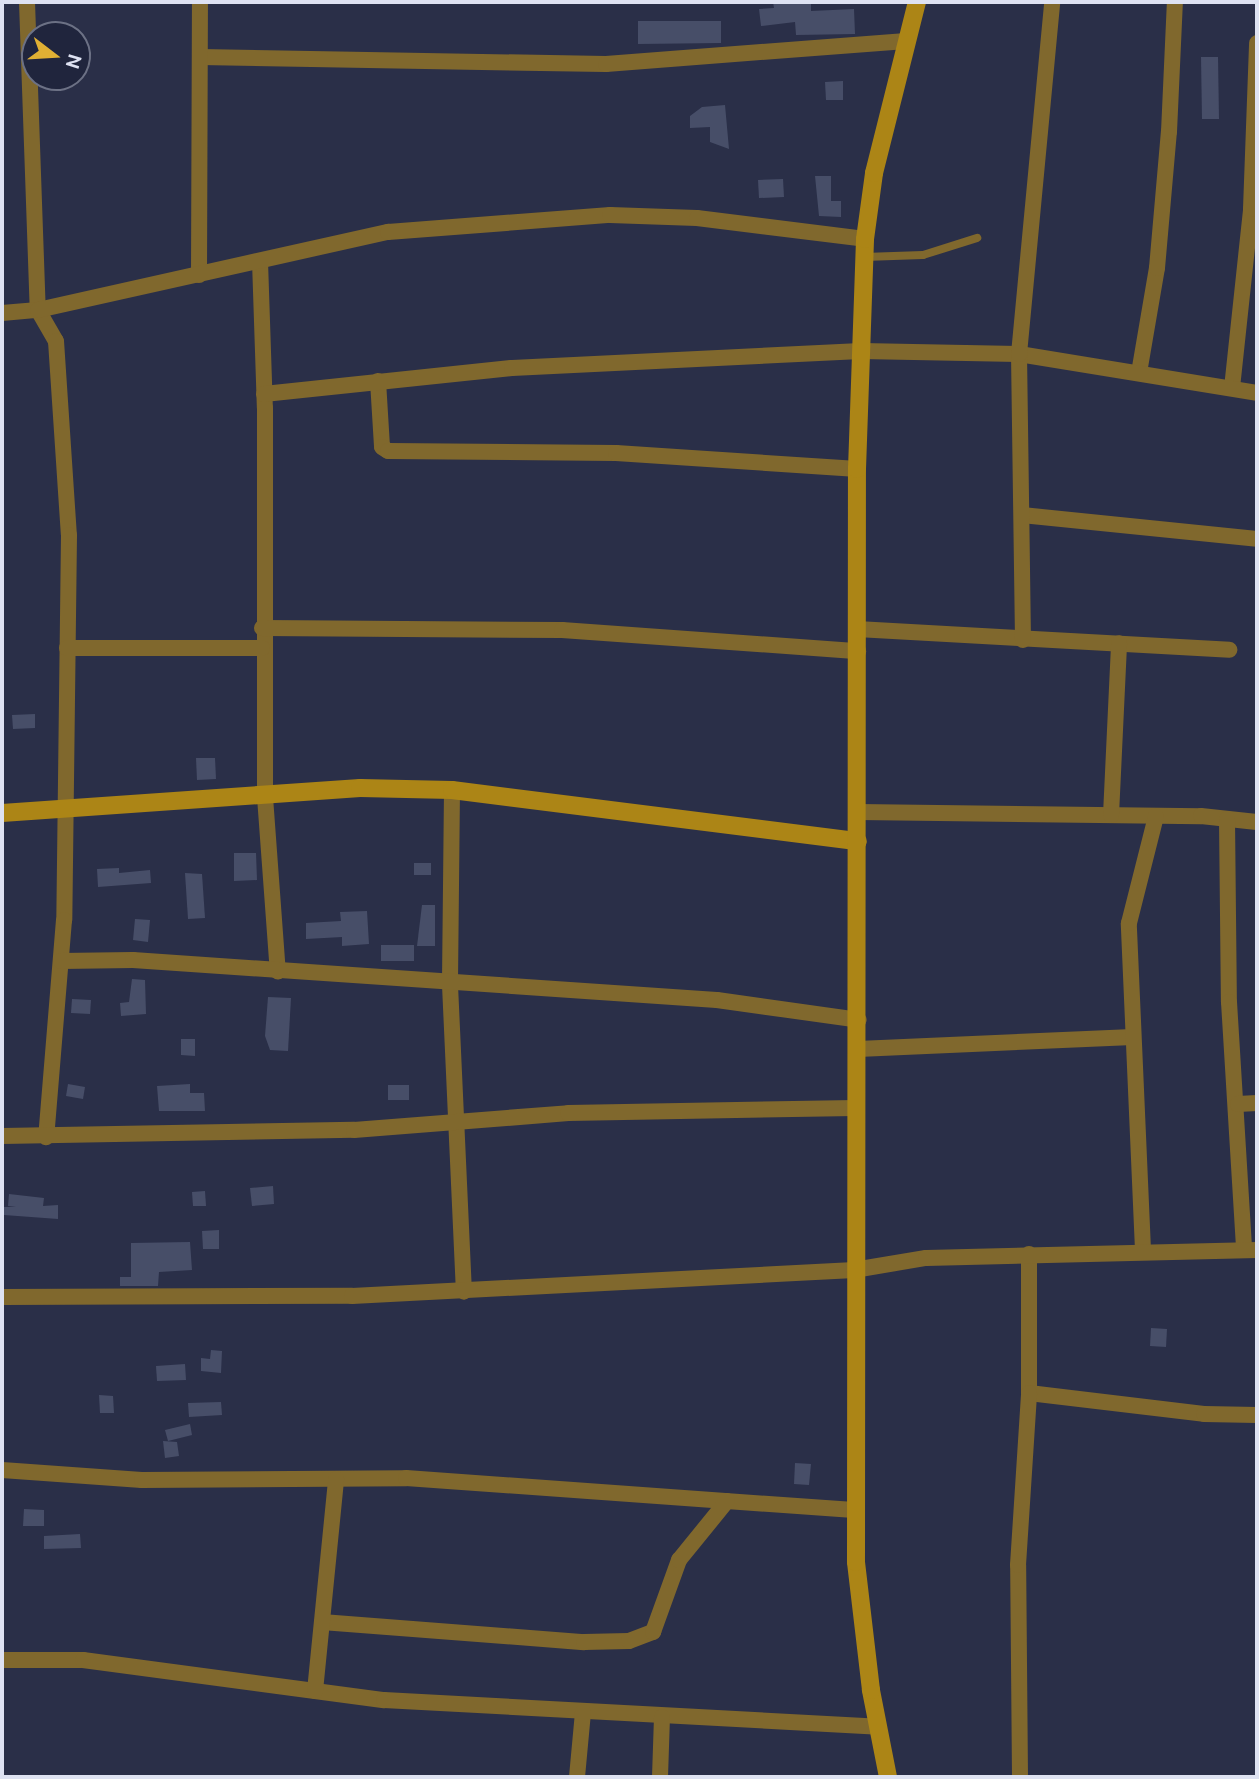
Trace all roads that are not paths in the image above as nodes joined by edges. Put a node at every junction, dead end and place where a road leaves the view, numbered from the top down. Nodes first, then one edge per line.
1 (27, 2) edge
2 (201, 2) edge
3 (917, 2) edge
4 (1052, 2) edge
5 (1175, 2) edge
6 (906, 41) junction
7 (1257, 43) edge
8 (200, 57) junction
9 (977, 238) dead end
10 (865, 239) junction
11 (864, 257) junction
12 (260, 261) junction
13 (199, 275) junction
14 (38, 310) junction
15 (2, 313) edge
16 (861, 351) junction
17 (1019, 354) junction
18 (1139, 373) junction
19 (378, 381) junction
20 (1233, 388) junction
21 (1257, 393) edge
22 (264, 394) junction
23 (857, 470) junction
24 (1022, 515) junction
25 (1257, 539) edge
26 (262, 628) junction
27 (858, 629) junction
28 (1023, 640) junction
29 (1118, 643) junction
30 (66, 648) junction
31 (262, 648) junction
32 (1229, 650) dead end
33 (858, 651) junction
34 (452, 790) junction
35 (265, 797) junction
36 (65, 812) junction
37 (858, 812) junction
38 (2, 813) edge
39 (1111, 815) junction
40 (1156, 816) junction
41 (1227, 818) junction
42 (1257, 822) edge
43 (858, 841) junction
44 (61, 961) junction
45 (278, 971) junction
46 (450, 985) junction
47 (859, 1020) junction
48 (1133, 1037) junction
49 (858, 1049) junction
50 (1257, 1103) edge
51 (1238, 1104) junction
52 (855, 1108) junction
53 (457, 1122) junction
54 (2, 1136) edge
55 (46, 1137) junction
56 (1143, 1250) junction
57 (1251, 1250) edge
58 (1029, 1254) junction
59 (854, 1270) junction
60 (464, 1292) junction
61 (2, 1297) edge
62 (1028, 1393) junction
63 (1257, 1415) edge
64 (2, 1470) edge
65 (336, 1479) junction
66 (727, 1501) junction
67 (854, 1510) junction
68 (322, 1622) junction
69 (2, 1660) edge
70 (315, 1691) junction
71 (583, 1712) junction
72 (662, 1717) junction
73 (878, 1727) junction
74 (577, 1777) edge
75 (660, 1777) edge
76 (888, 1777) edge
77 (1020, 1777) edge

1 - 14 street
2 - 8 street
3 - 6 main road
4 - 17 street
5 - 18 street
6 - 8 street
6 - 10 main road
7 - 20 street
8 - 13 street
9 - 11 lane
10 - 11 main road
10 - 12 street
11 - 16 main road
12 - 13 street
12 - 22 street
13 - 14 street
14 - 15 street
14 - 30 street
16 - 17 street
16 - 19 street
16 - 23 main road
17 - 18 street
17 - 24 street
18 - 20 street
19 - 22 street
19 - 23 street
20 - 21 street
22 - 26 street
23 - 27 main road
24 - 25 street
24 - 28 street
26 - 31 street
26 - 33 street
27 - 28 street
27 - 33 main road
28 - 29 street
29 - 32 street
29 - 39 street
30 - 31 street
30 - 36 street
31 - 35 street
33 - 37 main road
34 - 35 main road
34 - 43 main road
34 - 46 street
35 - 36 main road
35 - 45 street
36 - 38 main road
36 - 44 street
37 - 39 street
37 - 43 main road
39 - 40 street
40 - 41 street
40 - 48 street
41 - 42 street
41 - 51 street
43 - 47 main road
44 - 45 street
44 - 55 street
45 - 46 street
46 - 47 street
46 - 53 street
47 - 49 main road
48 - 49 street
48 - 56 street
49 - 52 main road
50 - 51 street
51 - 57 street
52 - 53 street
52 - 59 main road
53 - 55 street
53 - 60 street
54 - 55 street
56 - 57 street
56 - 58 street
58 - 59 street
58 - 62 street
59 - 60 street
59 - 67 main road
60 - 61 street
62 - 63 street
62 - 77 street
64 - 65 street
65 - 66 street
65 - 68 street
66 - 67 street
66 - 68 street
67 - 73 main road
68 - 70 street
69 - 70 street
70 - 71 street
71 - 72 street
71 - 74 street
72 - 73 street
72 - 75 street
73 - 76 main road

